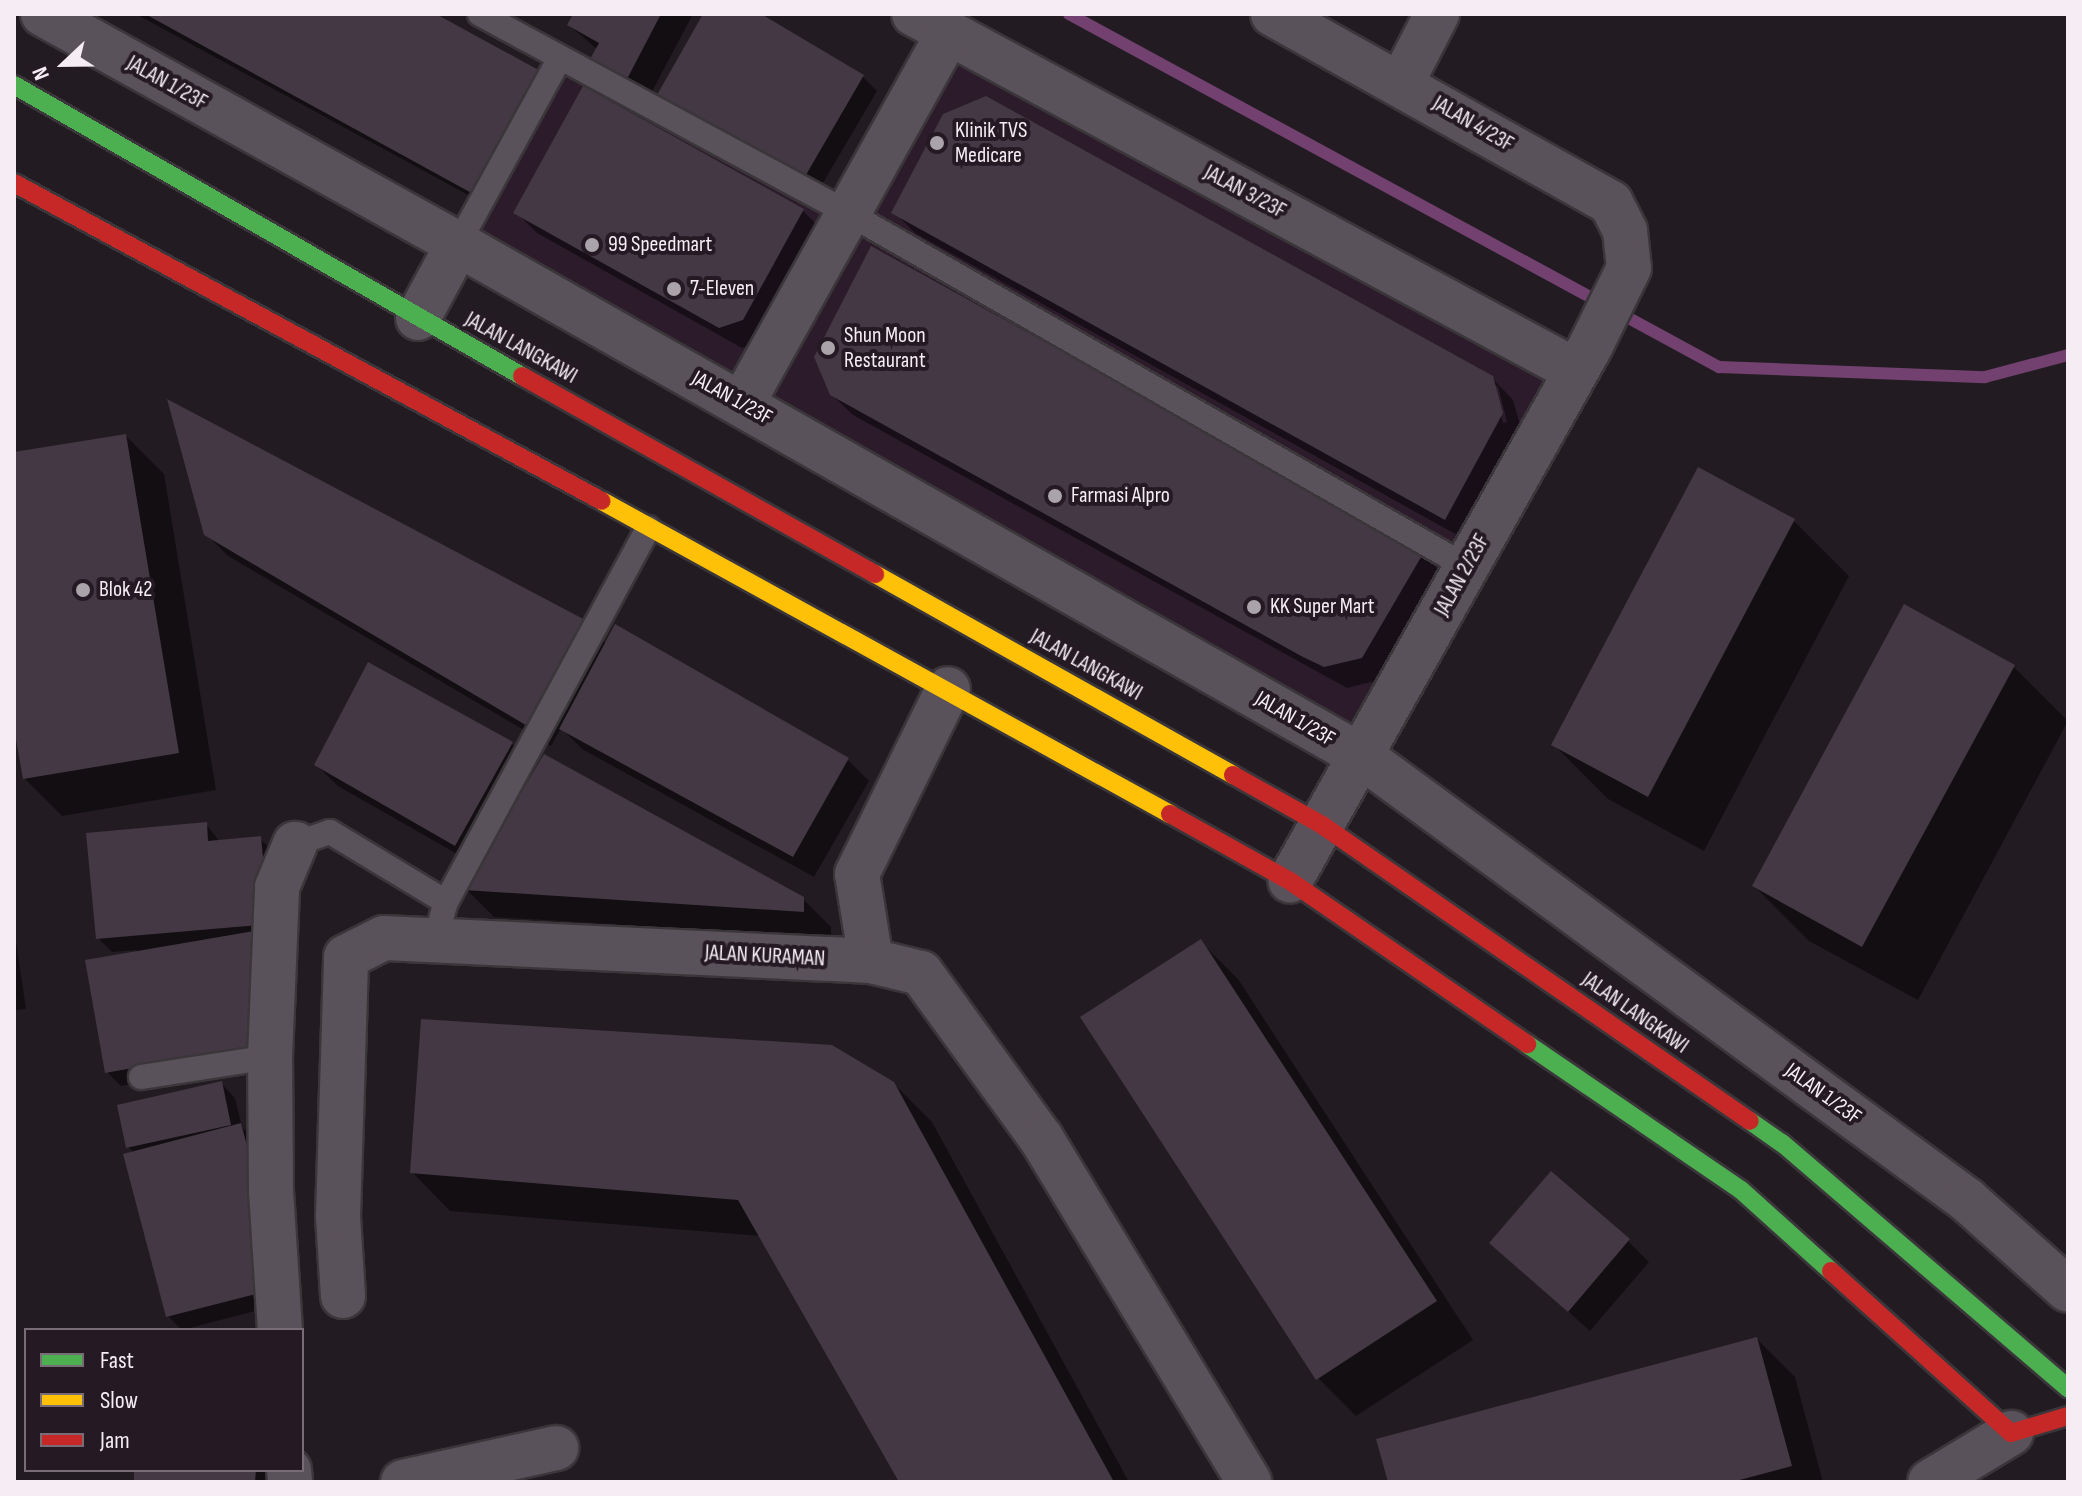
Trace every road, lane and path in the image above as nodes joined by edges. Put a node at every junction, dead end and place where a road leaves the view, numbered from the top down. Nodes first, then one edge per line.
1 (43, 14) edge
2 (480, 14) edge
3 (1273, 14) edge
4 (1437, 14) edge
5 (932, 23) edge
6 (560, 58) junction
7 (1401, 84) junction
8 (14, 85) edge
9 (14, 183) edge
10 (848, 213) junction
11 (458, 244) junction
12 (1629, 268) joint
13 (418, 318) junction
14 (1583, 359) junction
15 (742, 404) junction
16 (648, 528) junction
17 (1467, 567) junction
18 (948, 689) junction
19 (1361, 756) junction
20 (1322, 825) junction
21 (295, 844) joint
22 (1290, 881) junction
23 (440, 921) junction
24 (871, 961) junction
25 (270, 1057) junction
26 (141, 1077) dead end
27 (340, 1146) junction
28 (270, 1149) junction
29 (2068, 1290) edge
30 (343, 1296) dead end
31 (280, 1328) edge
32 (2068, 1388) edge
33 (2068, 1416) edge
34 (2011, 1433) junction
35 (556, 1448) dead end
36 (403, 1482) edge
37 (1249, 1482) edge
38 (1930, 1482) edge

1 - 11 street, JALAN 1/23F
2 - 6 lane
3 - 7 street, JALAN 4/23F
4 - 7 street
5 - 10 street
5 - 14 street, JALAN 3/23F
6 - 10 lane
6 - 11 lane
7 - 12 street, JALAN 4/23F
8 - 13 street, JALAN LANGKAWI
9 - 16 street
10 - 15 street
10 - 17 lane
11 - 13 street
11 - 15 street, JALAN 1/23F
12 - 14 street, JALAN 2/23F
13 - 20 street, JALAN LANGKAWI
14 - 17 street, JALAN 2/23F
15 - 19 street, JALAN 1/23F
16 - 18 street
16 - 23 lane
17 - 19 street, JALAN 2/23F
18 - 22 street
18 - 24 street
19 - 20 street, JALAN 2/23F
19 - 29 street, JALAN 1/23F
20 - 22 street, JALAN 2/23F
20 - 32 street, JALAN LANGKAWI
21 - 23 lane
21 - 25 street
22 - 34 street
23 - 24 street, JALAN KURAMAN
23 - 27 street, JALAN KURAMAN
24 - 37 street, JALAN KURAMAN
25 - 26 lane
25 - 28 street
27 - 28 street
27 - 30 street, JALAN KURAMAN
28 - 31 street
33 - 34 street
34 - 38 street
35 - 36 street

